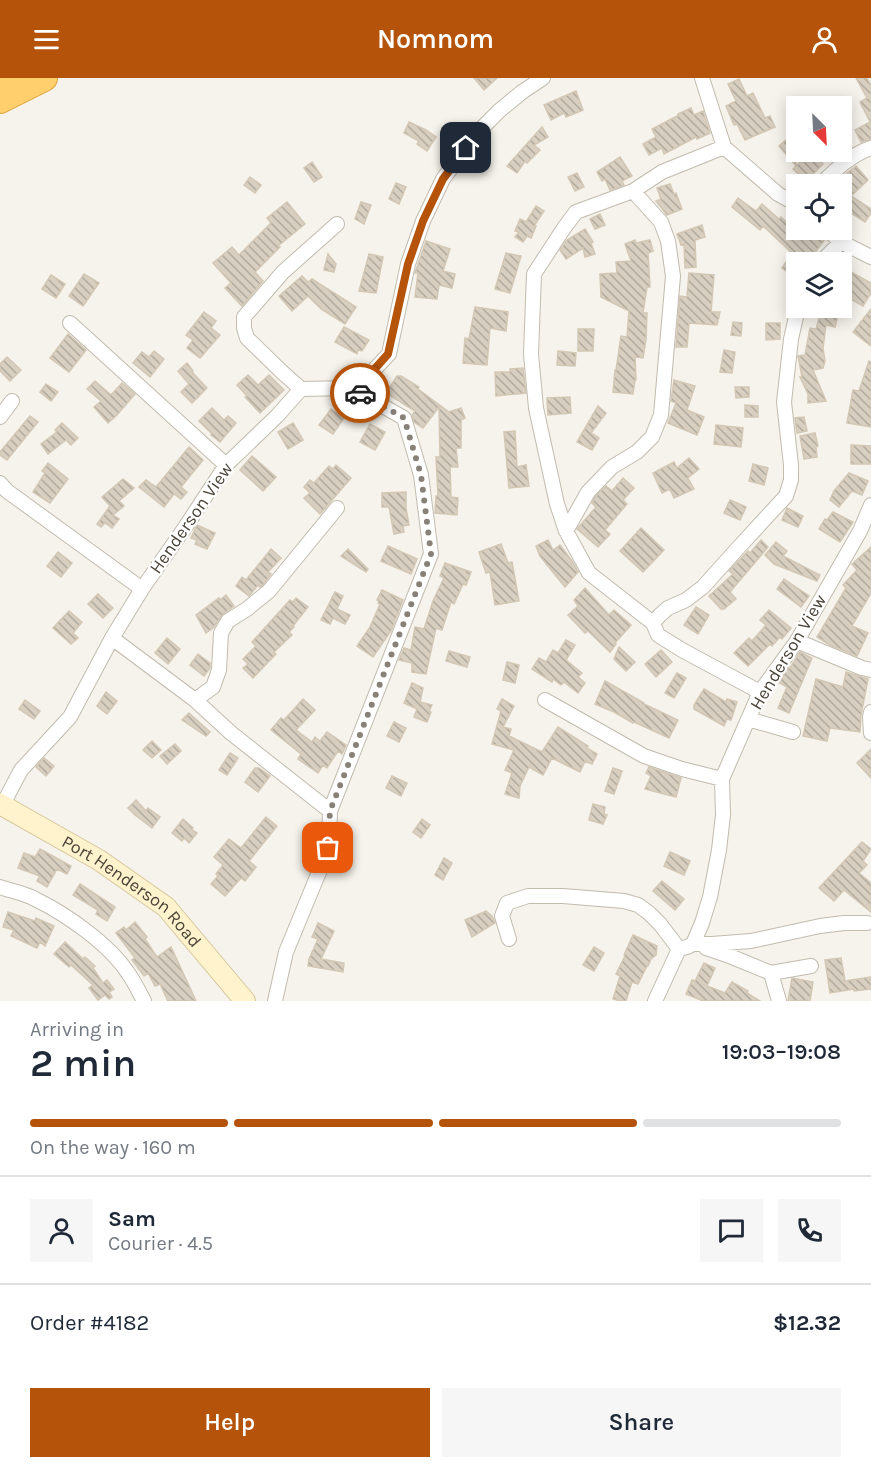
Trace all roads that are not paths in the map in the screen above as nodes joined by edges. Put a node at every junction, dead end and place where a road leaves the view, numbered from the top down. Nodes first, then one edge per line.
1 (44, 78) edge
2 (543, 78) edge
3 (702, 78) edge
4 (0, 100) edge
5 (724, 147) junction
6 (871, 148) edge
7 (832, 174) edge
8 (633, 191) junction
9 (786, 198) edge
10 (337, 224) dead end
11 (840, 240) edge
12 (842, 242) junction
13 (832, 252) edge
14 (871, 256) edge
15 (795, 318) edge
16 (70, 323) dead end
17 (351, 388) junction
18 (301, 389) junction
19 (12, 401) dead end
20 (0, 417) edge
21 (226, 465) junction
22 (0, 483) edge
23 (871, 505) edge
24 (337, 508) dead end
25 (566, 531) junction
26 (142, 589) junction
27 (653, 623) junction
28 (112, 638) junction
29 (797, 641) junction
30 (871, 670) edge
31 (760, 692) junction
32 (195, 700) junction
33 (545, 700) dead end
34 (871, 712) edge
35 (748, 719) junction
36 (793, 732) dead end
37 (871, 733) edge
38 (722, 779) junction
39 (1, 805) edge
40 (330, 811) junction
41 (0, 887) edge
42 (867, 923) dead end
43 (509, 939) dead end
44 (686, 946) junction
45 (811, 966) dead end
46 (771, 973) junction
47 (144, 1001) edge
48 (244, 1001) edge
49 (275, 1001) edge
50 (655, 1001) edge
51 (779, 1001) edge

1 - 4 highway
2 - 17 street
3 - 5 street
5 - 8 street
5 - 9 street
6 - 7 street
8 - 25 street
8 - 25 street
10 - 18 street
11 - 12 street
12 - 13 street
12 - 14 street
15 - 27 street
16 - 21 street
17 - 18 street
17 - 40 street
18 - 21 street, Henderson View
19 - 20 street
21 - 26 street, Henderson View
22 - 26 street
23 - 29 street, Henderson View
24 - 32 street
25 - 27 street
26 - 28 street, Henderson View
27 - 31 street
28 - 32 street
28 - 39 street, Henderson View
29 - 30 street
29 - 31 street, Henderson View
31 - 35 street, Henderson View
32 - 40 street
33 - 38 street
34 - 37 street
35 - 36 street
35 - 38 street, Henderson View
38 - 44 street, Henderson View
39 - 48 street, Port Henderson Road
40 - 49 street
41 - 47 street
42 - 44 street
43 - 44 street
44 - 46 street
44 - 50 street, Henderson View
45 - 46 street
46 - 51 street

